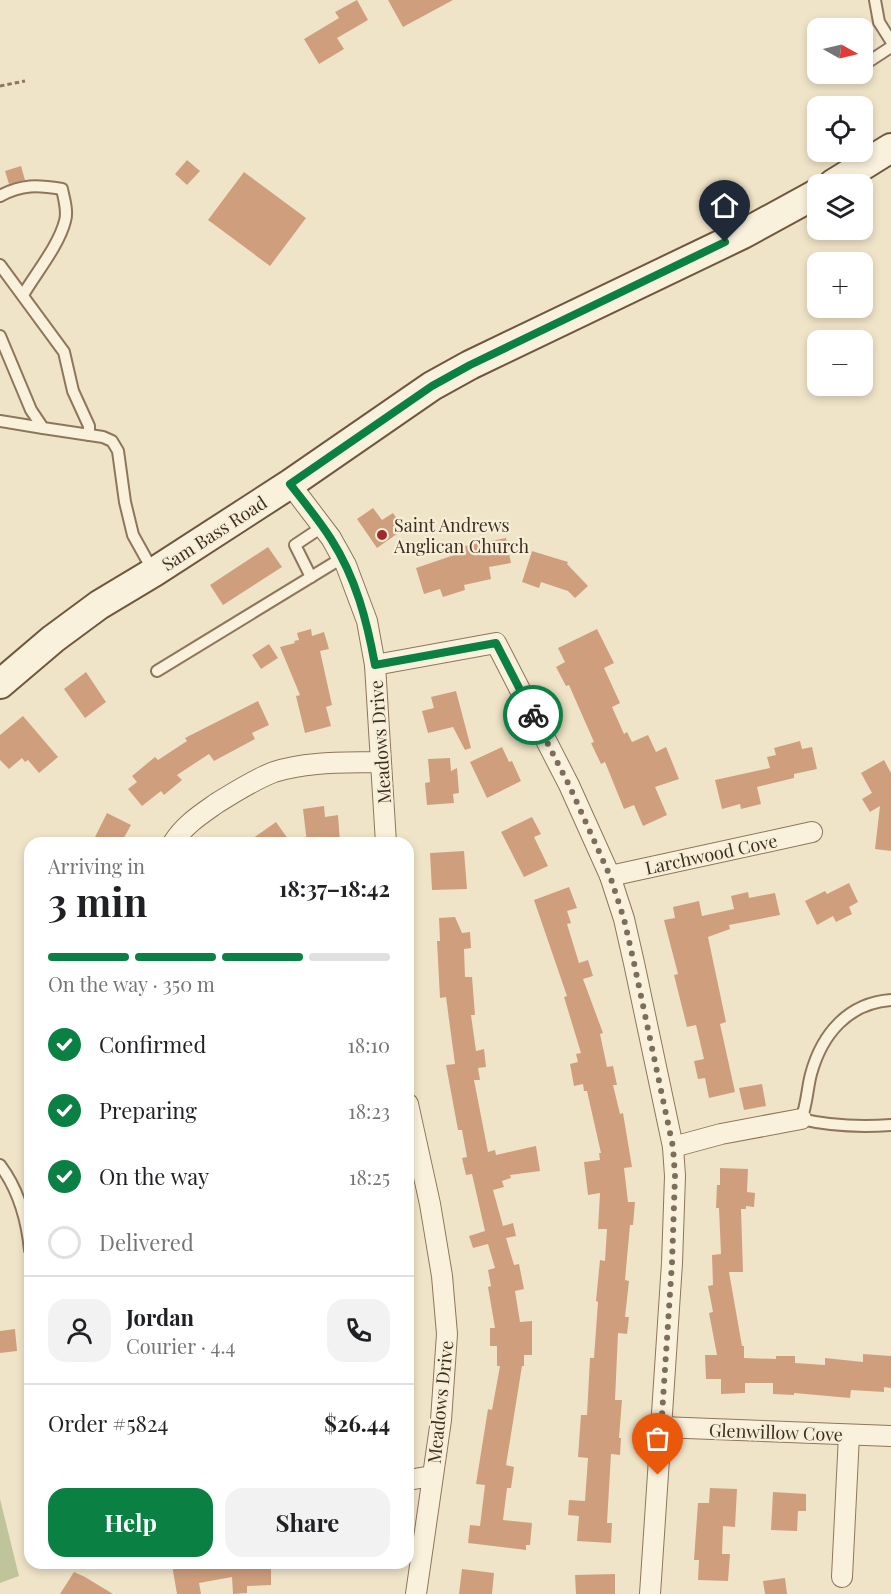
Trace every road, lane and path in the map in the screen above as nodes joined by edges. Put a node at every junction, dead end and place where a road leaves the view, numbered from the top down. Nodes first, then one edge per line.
1 (875, 0) edge
2 (891, 40) edge
3 (891, 47) edge
4 (873, 59) edge
5 (25, 81) dead end
6 (0, 86) edge
7 (891, 148) edge
8 (849, 174) edge
9 (0, 196) edge
10 (807, 199) edge
11 (0, 265) edge
12 (5, 279) edge
13 (23, 294) junction
14 (0, 336) edge
15 (0, 421) edge
16 (43, 428) junction
17 (89, 435) junction
18 (290, 484) junction
19 (322, 527) junction
20 (342, 558) junction
21 (154, 572) junction
22 (311, 577) junction
23 (375, 665) junction
24 (157, 671) dead end
25 (0, 684) edge
26 (380, 762) junction
27 (812, 832) dead end
28 (177, 837) edge
29 (386, 837) edge
30 (610, 876) junction
31 (891, 1000) edge
32 (801, 1119) junction
33 (891, 1125) edge
34 (414, 1131) edge
35 (673, 1147) junction
36 (0, 1164) edge
37 (24, 1213) edge
38 (661, 1427) junction
39 (849, 1435) junction
40 (891, 1436) edge
41 (432, 1476) junction
42 (414, 1479) edge
43 (842, 1577) dead end
44 (416, 1594) edge
45 (650, 1594) edge

1 - 2 lane
3 - 4 lane
5 - 6 path
7 - 8 main road
9 - 13 lane
10 - 18 main road, Sam Bass Road
11 - 12 lane
12 - 13 lane
13 - 17 lane
14 - 16 lane
15 - 16 lane
16 - 17 lane
17 - 21 lane
18 - 19 street, Meadows Drive
18 - 21 main road, Sam Bass Road
19 - 20 street, Meadows Drive
19 - 22 lane
20 - 22 lane
20 - 23 street, Meadows Drive
21 - 25 main road, Sam Bass Road
22 - 24 lane
23 - 26 street, Meadows Drive
23 - 30 street
26 - 28 street
26 - 29 street, Meadows Drive
27 - 30 street, Larchwood Cove
30 - 35 street
31 - 32 lane
32 - 33 lane
32 - 35 street
34 - 41 street, Meadows Drive
35 - 38 street
36 - 37 lane
38 - 39 street, Glenwillow Cove
38 - 45 street
39 - 40 street, Glenwillow Cove
39 - 43 street
41 - 42 street
41 - 44 street, Meadows Drive

